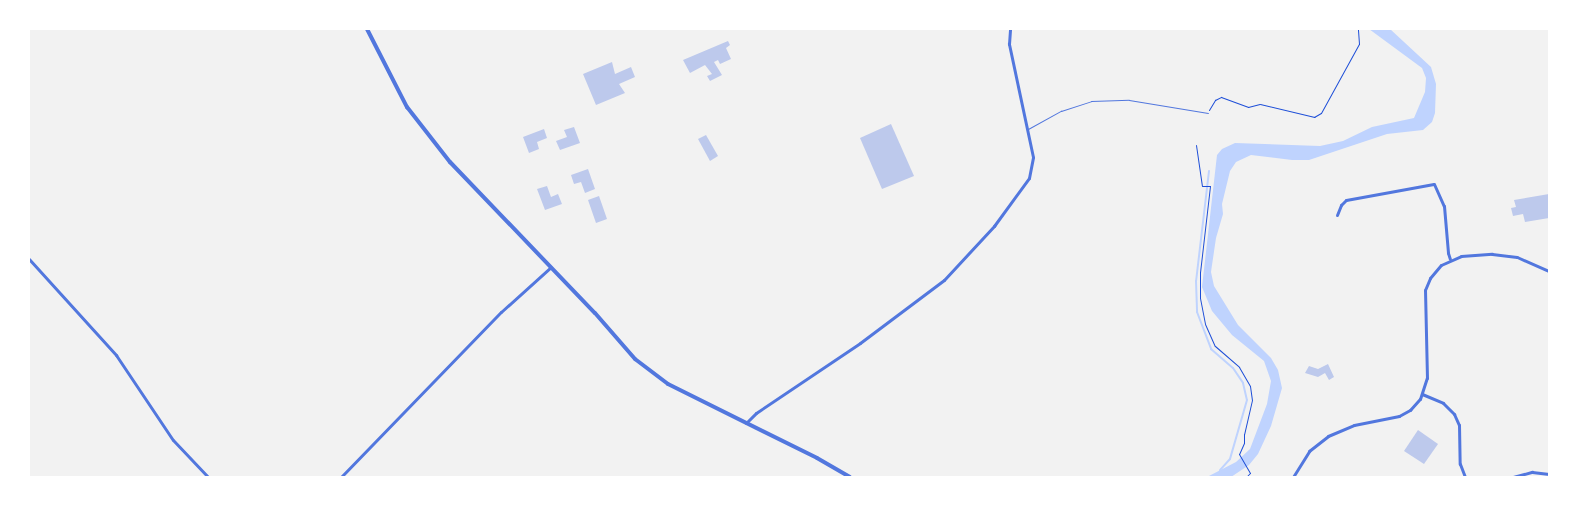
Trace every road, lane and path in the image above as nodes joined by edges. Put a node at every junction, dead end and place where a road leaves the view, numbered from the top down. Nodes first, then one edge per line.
1 (367, 29) edge
2 (1010, 29) edge
3 (1358, 29) edge
4 (1208, 113) joint
5 (1027, 130) junction
6 (1196, 145) dead end
7 (1337, 215) dead end
8 (1450, 259) junction
9 (29, 260) edge
10 (551, 267) junction
11 (1549, 271) edge
12 (1422, 394) junction
13 (746, 423) junction
14 (1549, 474) edge
15 (208, 477) edge
16 (342, 477) edge
17 (850, 477) edge
18 (1246, 477) edge
19 (1292, 477) edge
20 (1464, 477) edge
21 (1513, 477) edge

1 - 10 street
2 - 5 street
3 - 4 path
4 - 5 lane
5 - 13 street
6 - 18 path
7 - 8 street
8 - 11 street
8 - 12 street
9 - 15 street
10 - 13 street
10 - 16 street
12 - 19 street
12 - 20 street
13 - 17 street
14 - 21 street

